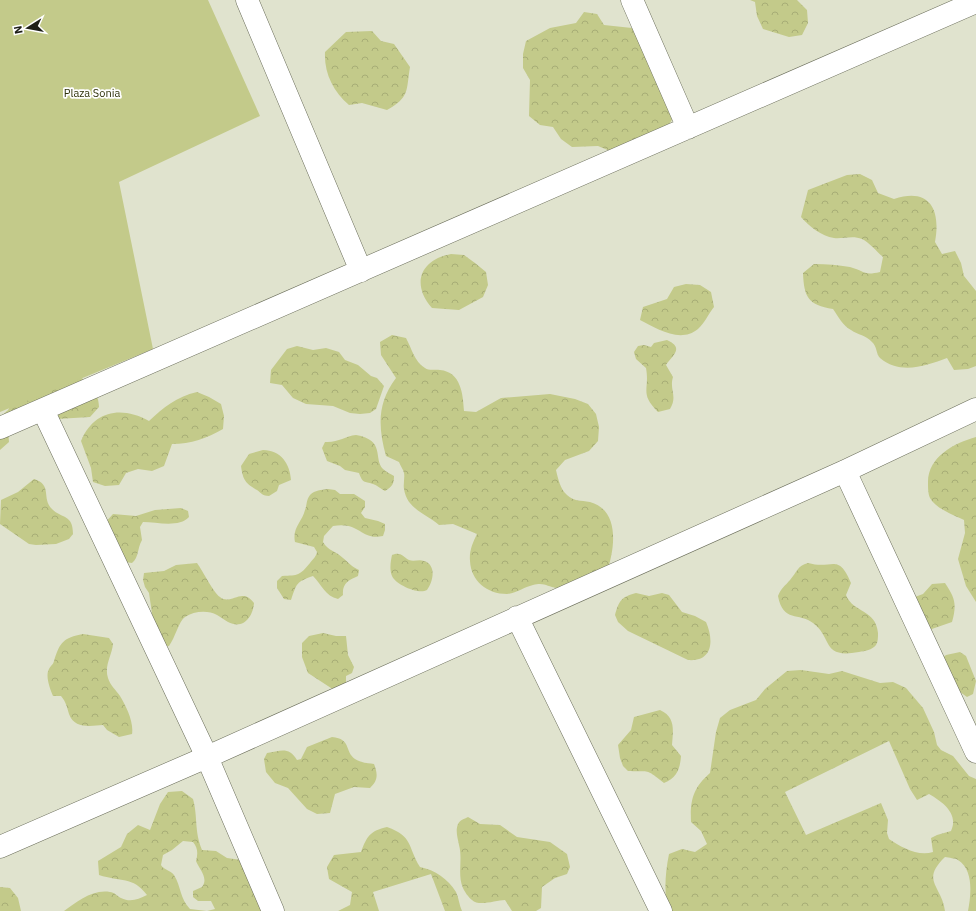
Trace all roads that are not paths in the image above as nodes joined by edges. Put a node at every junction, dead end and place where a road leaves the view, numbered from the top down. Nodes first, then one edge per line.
1 (247, 0) edge
2 (632, 0) edge
3 (976, 2) edge
4 (688, 128) junction
5 (361, 271) junction
6 (976, 409) edge
7 (43, 410) junction
8 (0, 428) edge
9 (845, 471) junction
10 (517, 617) junction
11 (976, 752) edge
12 (207, 758) junction
13 (0, 847) edge
14 (273, 911) edge
15 (661, 911) edge

1 - 5 street
2 - 4 street
3 - 4 street
4 - 5 street
5 - 7 street
6 - 9 street
7 - 8 street
7 - 12 street
9 - 10 street
9 - 11 street
10 - 12 street
10 - 15 street
12 - 13 street
12 - 14 street

